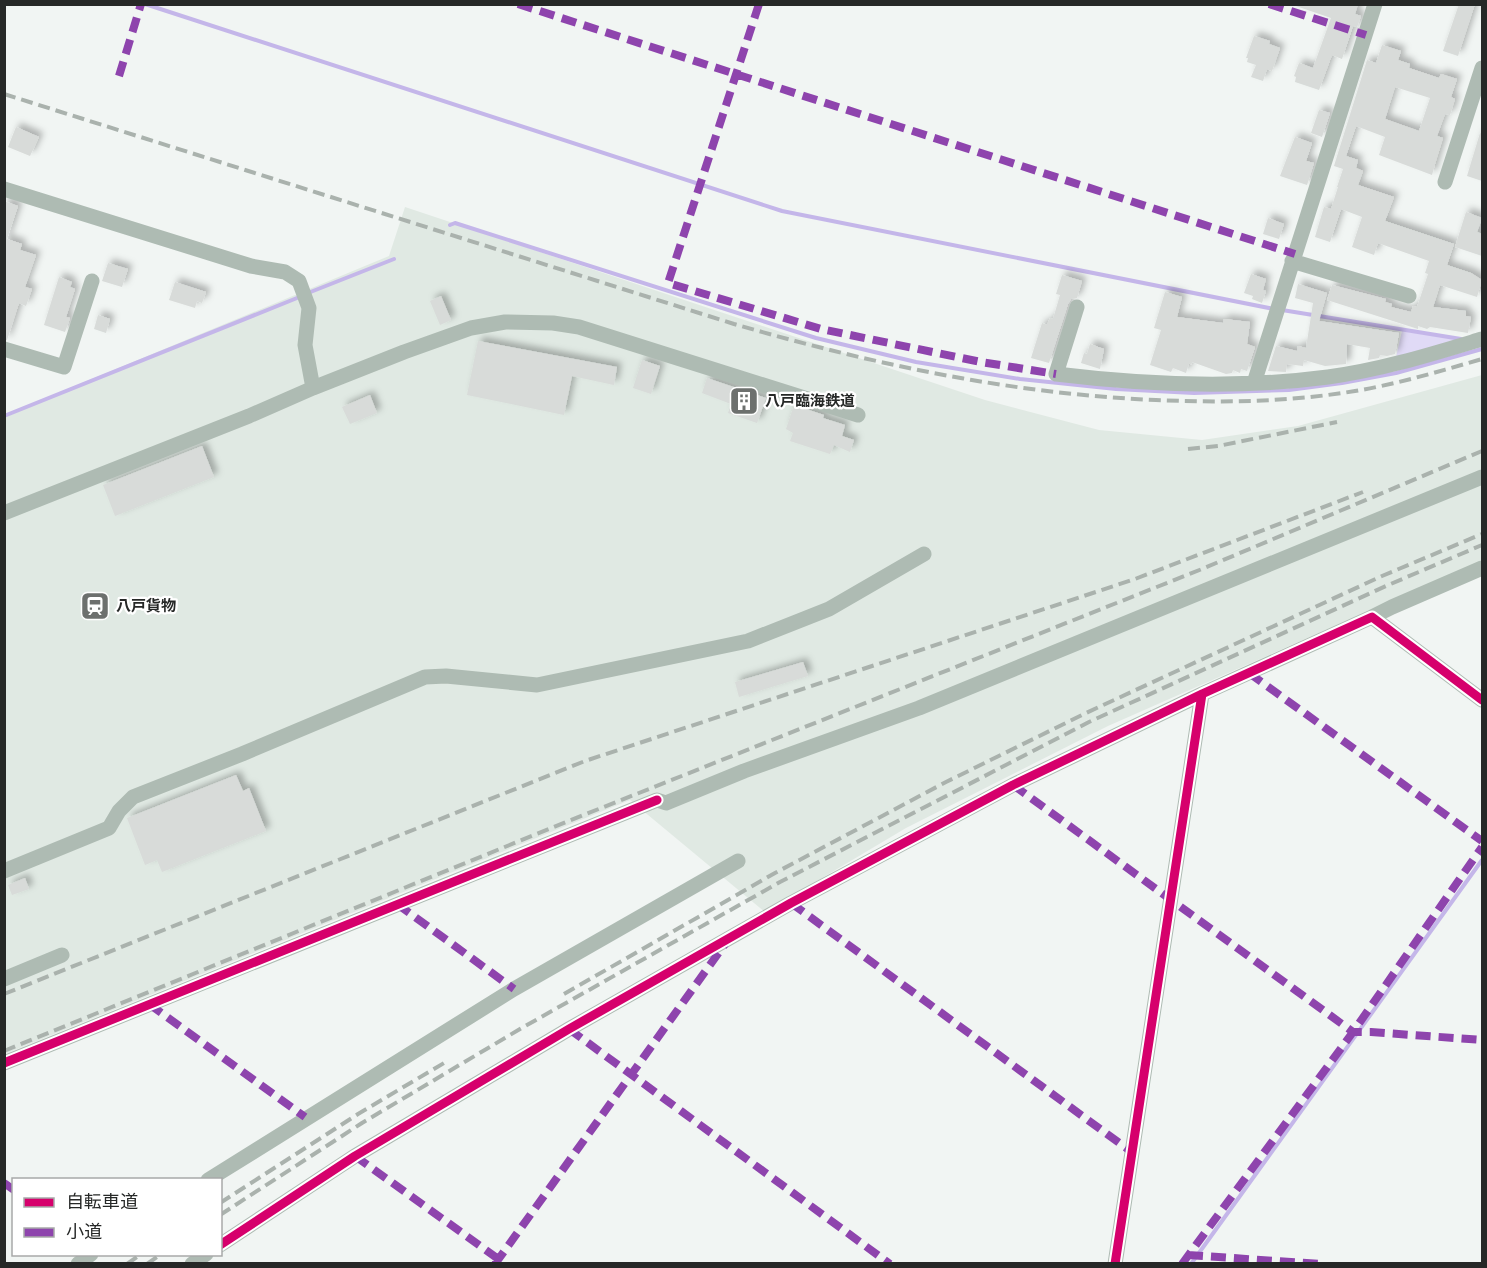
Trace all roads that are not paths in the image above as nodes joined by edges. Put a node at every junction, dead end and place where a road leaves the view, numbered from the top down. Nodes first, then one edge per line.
1 (1375, 4) edge
2 (1482, 68) edge
3 (1445, 182) dead end
4 (4, 189) edge
5 (1292, 261) junction
6 (92, 281) dead end
7 (1409, 296) dead end
8 (1077, 307) dead end
9 (1482, 339) edge
10 (4, 349) edge
11 (1254, 383) junction
12 (313, 388) junction
13 (858, 415) dead end
14 (1482, 477) edge
15 (4, 513) edge
16 (924, 554) dead end
17 (1482, 568) edge
18 (1372, 617) junction
19 (1202, 694) junction
20 (1482, 700) edge
21 (738, 861) dead end
22 (4, 871) edge
23 (62, 956) dead end
24 (4, 979) edge
25 (4, 1063) edge
26 (210, 1178) edge
27 (222, 1244) edge
28 (1115, 1263) edge

1 - 5 street
2 - 3 street
4 - 12 street
5 - 7 street
5 - 11 street
6 - 10 street
8 - 11 street
9 - 11 street
12 - 13 street
12 - 15 street
14 - 25 street
16 - 22 street
17 - 18 street
18 - 19 street
18 - 20 street
19 - 27 street
19 - 28 street
21 - 26 street
23 - 24 street

